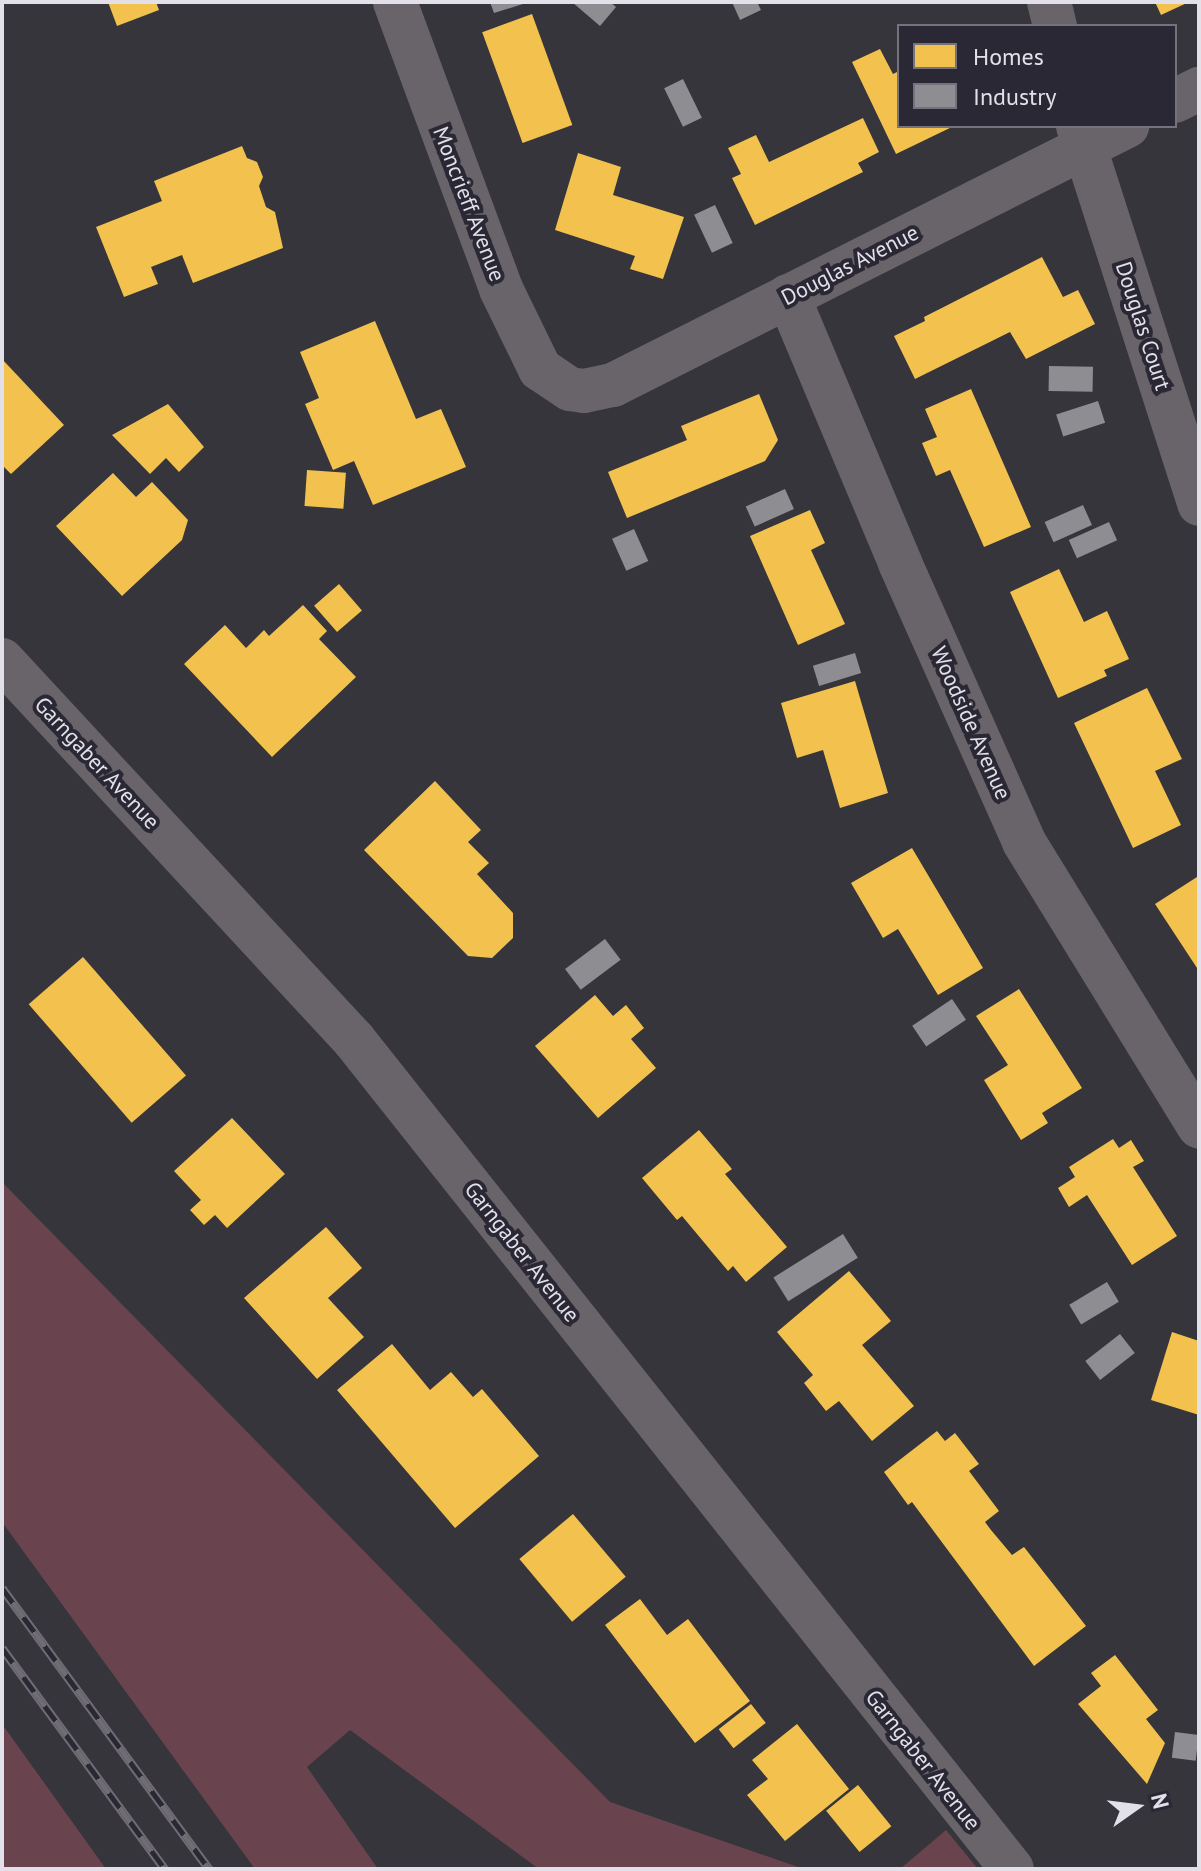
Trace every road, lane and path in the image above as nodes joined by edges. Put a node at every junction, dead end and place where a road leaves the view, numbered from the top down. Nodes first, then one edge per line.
1 (395, 2) edge
2 (1049, 2) edge
3 (1054, 24) edge
4 (1199, 89) edge
5 (1177, 100) edge
6 (1119, 128) edge
7 (1081, 137) edge
8 (788, 296) junction
9 (570, 389) joint
10 (1199, 504) edge
11 (2, 660) edge
12 (1199, 1126) edge
13 (1012, 1869) edge

1 - 9 street, Moncrieff Avenue
2 - 3 street
4 - 5 street
6 - 7 street, Douglas Avenue
7 - 8 street, Douglas Avenue
7 - 10 street, Douglas Court
8 - 9 street, Douglas Avenue
8 - 12 street, Woodside Avenue
11 - 13 street, Garngaber Avenue

